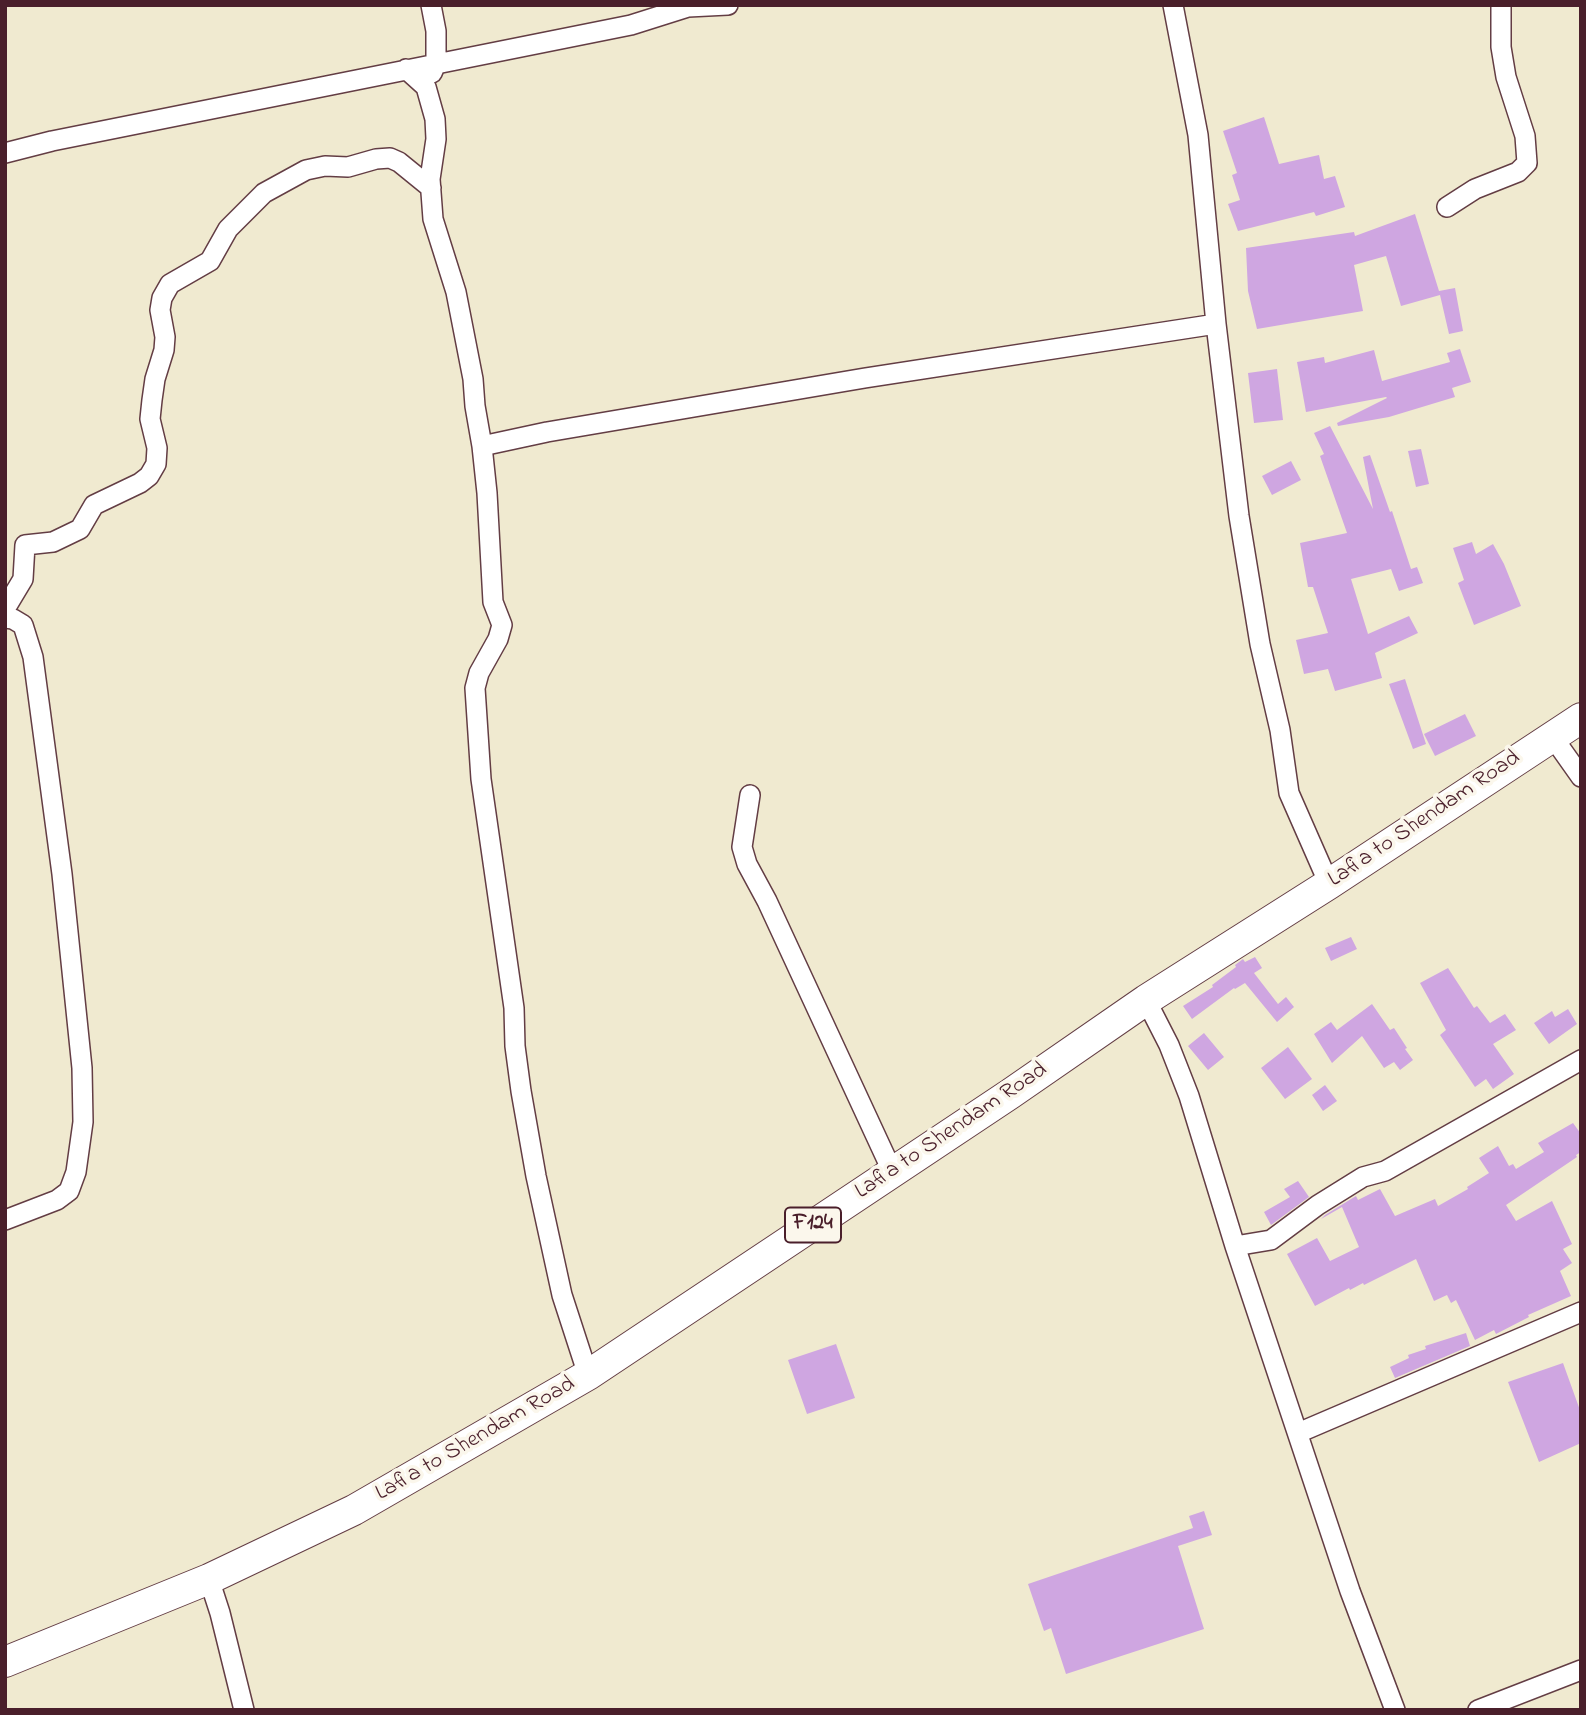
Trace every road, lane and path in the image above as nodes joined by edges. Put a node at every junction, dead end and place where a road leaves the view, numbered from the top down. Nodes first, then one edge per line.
1 (431, 5) edge
2 (727, 5) edge
3 (1172, 5) edge
4 (1501, 5) edge
5 (436, 64) junction
6 (406, 69) junction
7 (426, 87) junction
8 (5, 153) edge
9 (430, 188) junction
10 (1447, 208) dead end
11 (1216, 324) junction
12 (482, 446) junction
13 (5, 609) edge
14 (5, 618) edge
15 (1581, 718) edge
16 (1552, 736) junction
17 (1581, 777) edge
18 (750, 794) dead end
19 (1329, 884) junction
20 (1146, 999) junction
21 (1581, 1060) edge
22 (892, 1173) junction
23 (5, 1220) edge
24 (1235, 1246) junction
25 (1581, 1312) edge
26 (588, 1376) junction
27 (1298, 1433) junction
28 (209, 1579) junction
29 (5, 1662) edge
30 (1581, 1670) edge
31 (244, 1710) edge
32 (1395, 1710) edge
33 (1478, 1710) edge

1 - 5 street
2 - 5 street
3 - 11 street
4 - 10 street
5 - 6 street
5 - 7 street
6 - 7 street
6 - 8 street
7 - 9 street
9 - 12 street
9 - 13 street
11 - 12 street
11 - 19 street
12 - 26 street
14 - 23 street
15 - 16 main road, Lafia to Shendam Road / F124
16 - 17 street
16 - 19 main road, Lafia to Shendam Road / F124
18 - 22 street
19 - 20 main road, Lafia to Shendam Road / F124
20 - 22 main road, Lafia to Shendam Road / F124
20 - 24 street
21 - 24 street
22 - 26 main road, Lafia to Shendam Road / F124
24 - 27 street
25 - 27 street
26 - 28 main road, Lafia to Shendam Road / F124
27 - 32 street
28 - 29 main road, Lafia to Shendam Road / F124
28 - 31 street
30 - 33 street

